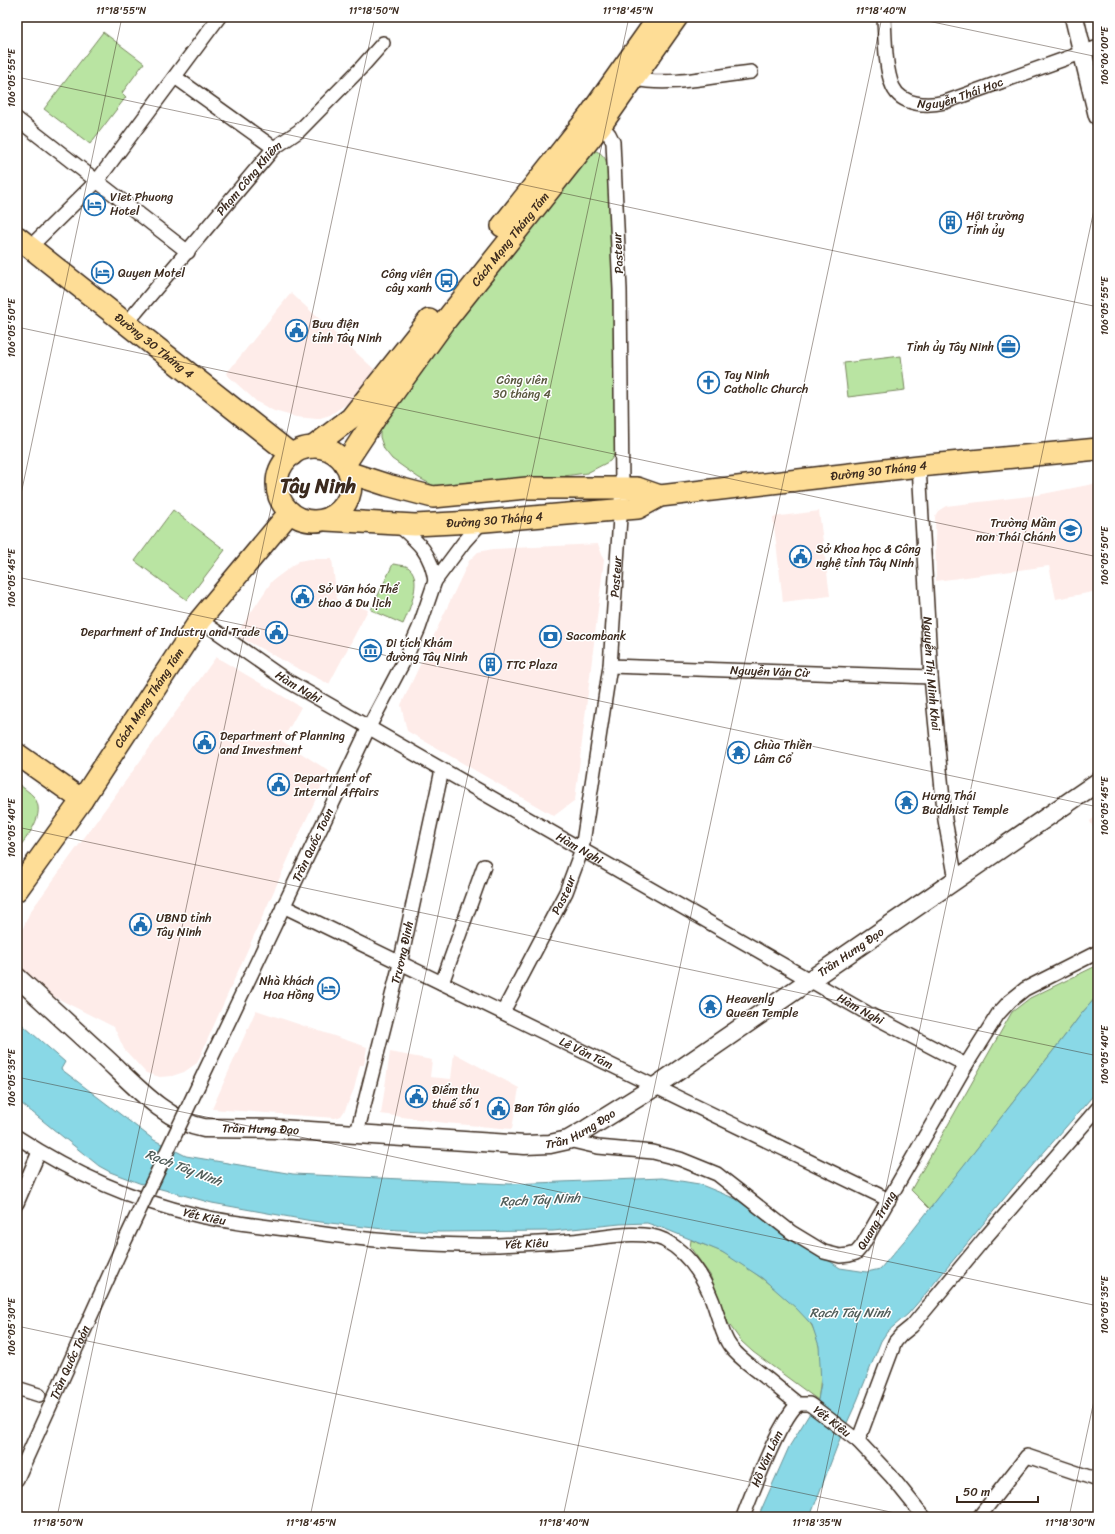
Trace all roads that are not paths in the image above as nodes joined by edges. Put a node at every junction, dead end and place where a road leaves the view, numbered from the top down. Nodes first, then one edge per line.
1 (219, 17) edge
2 (659, 17) edge
3 (677, 17) edge
4 (884, 17) edge
5 (1074, 17) edge
6 (383, 43) dead end
7 (1090, 49) edge
8 (751, 72) dead end
9 (627, 75) junction
10 (175, 77) junction
11 (1098, 116) edge
12 (17, 119) edge
13 (595, 121) junction
14 (274, 148) junction
15 (97, 181) junction
16 (24, 242) edge
17 (188, 252) junction
18 (126, 324) junction
19 (313, 447) junction
20 (1098, 449) edge
21 (292, 455) junction
22 (919, 466) junction
23 (348, 468) junction
24 (622, 488) junction
25 (660, 496) junction
26 (621, 510) junction
27 (290, 512) junction
28 (326, 520) junction
29 (483, 521) junction
30 (397, 524) junction
31 (435, 581) junction
32 (200, 620) junction
33 (610, 666) junction
34 (931, 677) junction
35 (369, 727) junction
36 (17, 754) edge
37 (442, 770) junction
38 (1098, 782) edge
39 (82, 800) junction
40 (582, 849) junction
41 (484, 866) dead end
42 (956, 880) junction
43 (17, 889) edge
44 (283, 906) junction
45 (1098, 952) edge
46 (400, 964) junction
47 (17, 977) edge
48 (810, 980) junction
49 (442, 983) junction
50 (503, 1012) junction
51 (966, 1065) junction
52 (656, 1086) junction
53 (1098, 1108) edge
54 (358, 1133) junction
55 (17, 1138) edge
56 (568, 1140) junction
57 (39, 1152) junction
58 (889, 1200) junction
59 (17, 1202) edge
60 (17, 1388) edge
61 (40, 1395) dead end
62 (798, 1404) junction
63 (858, 1441) junction
64 (17, 1479) edge
65 (1098, 1480) edge
66 (743, 1517) edge
67 (924, 1517) edge
68 (979, 1517) edge

1 - 10 street
2 - 9 main road, Cách Mạng Tháng Tám
3 - 9 main road, Cách Mạng Tháng Tám
4 - 7 street, Nguyễn Thái Học
5 - 7 street
6 - 14 street, Phạm Công Khiêm
7 - 11 street
8 - 9 street
9 - 13 main road, Cách Mạng Tháng Tám
10 - 14 street
10 - 15 street
12 - 15 street
13 - 19 main road, Cách Mạng Tháng Tám
13 - 23 main road, Cách Mạng Tháng Tám
13 - 24 street, Pasteur
14 - 17 street, Phạm Công Khiêm
15 - 16 street
15 - 17 street
16 - 18 main road, Đường 30 Tháng 4
17 - 18 street, Phạm Công Khiêm
18 - 21 main road, Đường 30 Tháng 4
19 - 21 main road
19 - 23 main road
20 - 22 main road, Đường 30 Tháng 4
21 - 27 main road
22 - 25 main road, Đường 30 Tháng 4
22 - 34 street, Nguyễn Thị Minh Khai
23 - 24 main road, Đường 30 Tháng 4
23 - 28 main road
24 - 25 main road, Đường 30 Tháng 4
24 - 26 street, Pasteur
25 - 26 main road, Đường 30 Tháng 4
26 - 29 main road, Đường 30 Tháng 4
26 - 33 street, Pasteur
27 - 28 main road
27 - 32 main road, Cách Mạng Tháng Tám
28 - 30 main road, Đường 30 Tháng 4
29 - 30 main road, Đường 30 Tháng 4
29 - 31 street, Trần Quốc Toản
30 - 31 street
31 - 35 street, Trần Quốc Toản
32 - 35 street, Hàm Nghi
32 - 39 main road, Cách Mạng Tháng Tám
33 - 34 street, Nguyễn Văn Cừ
33 - 40 street, Pasteur
34 - 42 street, Nguyễn Thị Minh Khai
35 - 37 street, Hàm Nghi
35 - 44 street, Trần Quốc Toản
36 - 39 main road
37 - 40 street, Hàm Nghi
37 - 46 street, Trương Định
38 - 42 street, Trần Hưng Đạo
39 - 43 main road, Cách Mạng Tháng Tám
40 - 48 street, Hàm Nghi
40 - 50 street, Pasteur
41 - 49 street
42 - 48 street, Trần Hưng Đạo
44 - 46 street, Lê Văn Tám
44 - 64 street, Trần Quốc Toản, bridge
45 - 51 street, Quang Trung
46 - 49 street, Lê Văn Tám
46 - 54 street, Trương Định
47 - 54 street, Trần Hưng Đạo
48 - 51 street, Hàm Nghi
48 - 52 street, Trần Hưng Đạo
49 - 50 street, Lê Văn Tám
50 - 52 street, Lê Văn Tám
51 - 58 street, Quang Trung
52 - 56 street, Trần Hưng Đạo
52 - 58 street, Lê Văn Tám
53 - 63 street
54 - 56 street, Trần Hưng Đạo
55 - 57 street, Yết Kiêu
56 - 58 street, Quang Trung
57 - 59 street
57 - 62 street, Yết Kiêu
60 - 61 street
62 - 63 street, Yết Kiêu
62 - 66 street, Hồ Văn Lâm
63 - 67 street, Yết Kiêu
65 - 68 street

